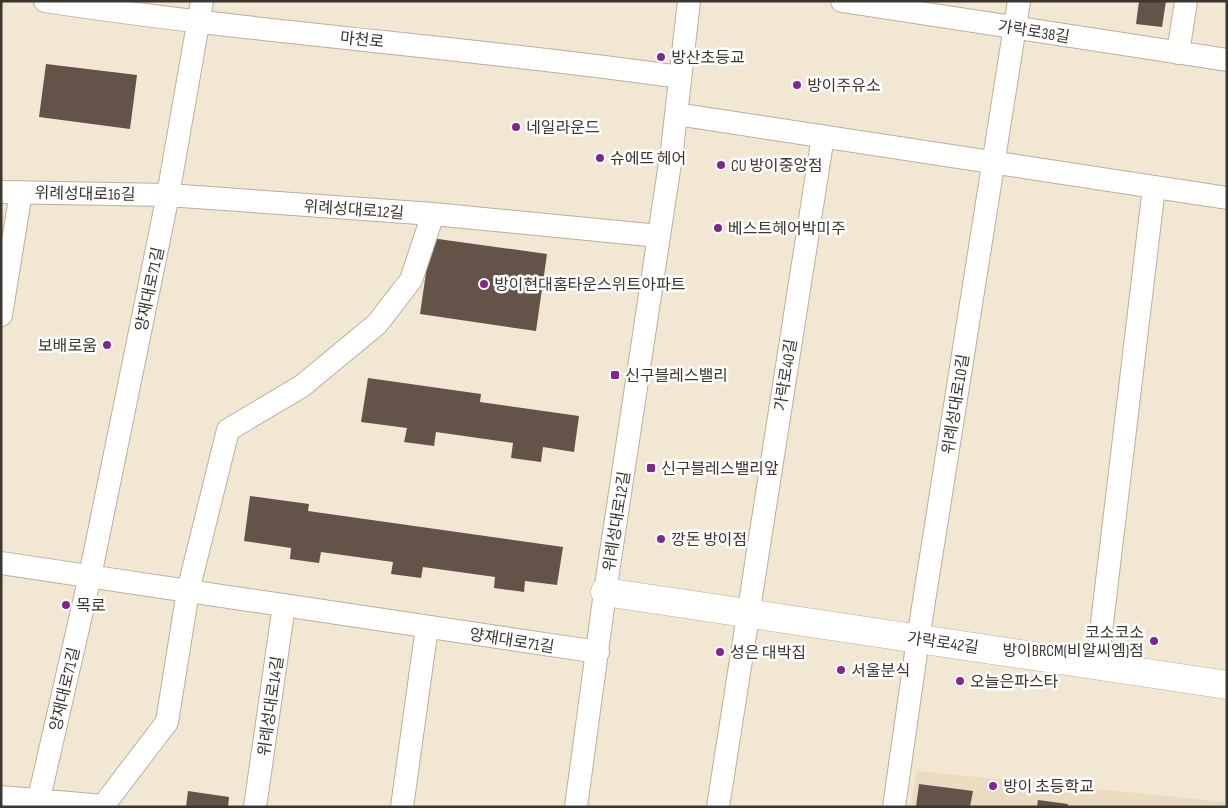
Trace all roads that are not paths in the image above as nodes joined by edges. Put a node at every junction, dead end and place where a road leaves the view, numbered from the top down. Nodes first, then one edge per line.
1 (45, 1) edge
2 (689, 1) edge
3 (842, 1) edge
4 (1019, 1) edge
5 (1186, 1) edge
6 (201, 12) edge
7 (1015, 28) junction
8 (1178, 53) junction
9 (1227, 60) edge
10 (680, 77) junction
11 (676, 114) junction
12 (823, 136) junction
13 (994, 162) junction
14 (1154, 187) junction
15 (11, 192) edge
16 (168, 195) junction
17 (1227, 198) edge
18 (433, 214) junction
19 (659, 236) junction
20 (1, 315) edge
21 (1, 563) edge
22 (90, 576) junction
23 (188, 591) junction
24 (605, 592) junction
25 (284, 605) junction
26 (748, 613) junction
27 (426, 627) junction
28 (918, 639) junction
29 (598, 652) junction
30 (1097, 665) junction
31 (1227, 685) edge
32 (1, 797) edge
33 (38, 804) edge
34 (255, 807) edge
35 (402, 807) edge
36 (576, 807) edge
37 (718, 807) edge
38 (894, 807) edge

1 - 6 street, 마천로
2 - 10 street, 위례성대로12길
3 - 7 street, 가락로38길
4 - 7 street, 위례성대로10길
5 - 8 street
6 - 10 street, 마천로
6 - 16 street, 양재대로71길
7 - 8 street, 가락로38길
7 - 13 street, 위례성대로10길
8 - 9 street, 가락로38길
10 - 11 street, 위례성대로12길
11 - 12 street
11 - 19 street, 위례성대로12길
12 - 13 street
12 - 26 street, 가락로40길
13 - 14 street
13 - 28 street, 위례성대로10길
14 - 17 street
14 - 30 street
15 - 16 street, 위례성대로16길
15 - 20 street
16 - 18 street, 위례성대로12길
16 - 22 street, 양재대로71길
18 - 19 street, 위례성대로12길
18 - 23 street
19 - 24 street, 위례성대로12길
21 - 22 street, 양재대로71길
22 - 23 street, 양재대로71길
22 - 33 street, 양재대로71길
23 - 25 street, 양재대로71길
23 - 33 street
24 - 26 street, 가락로42길
24 - 29 street, 위례성대로12길
25 - 27 street, 양재대로71길
25 - 34 street, 위례성대로14길
26 - 28 street, 가락로42길
26 - 37 street
27 - 29 street, 양재대로71길
27 - 35 street
28 - 30 street, 가락로42길
28 - 38 street, 위례성대로10길
29 - 36 street, 위례성대로12길
30 - 31 street, 가락로42길
32 - 33 street

